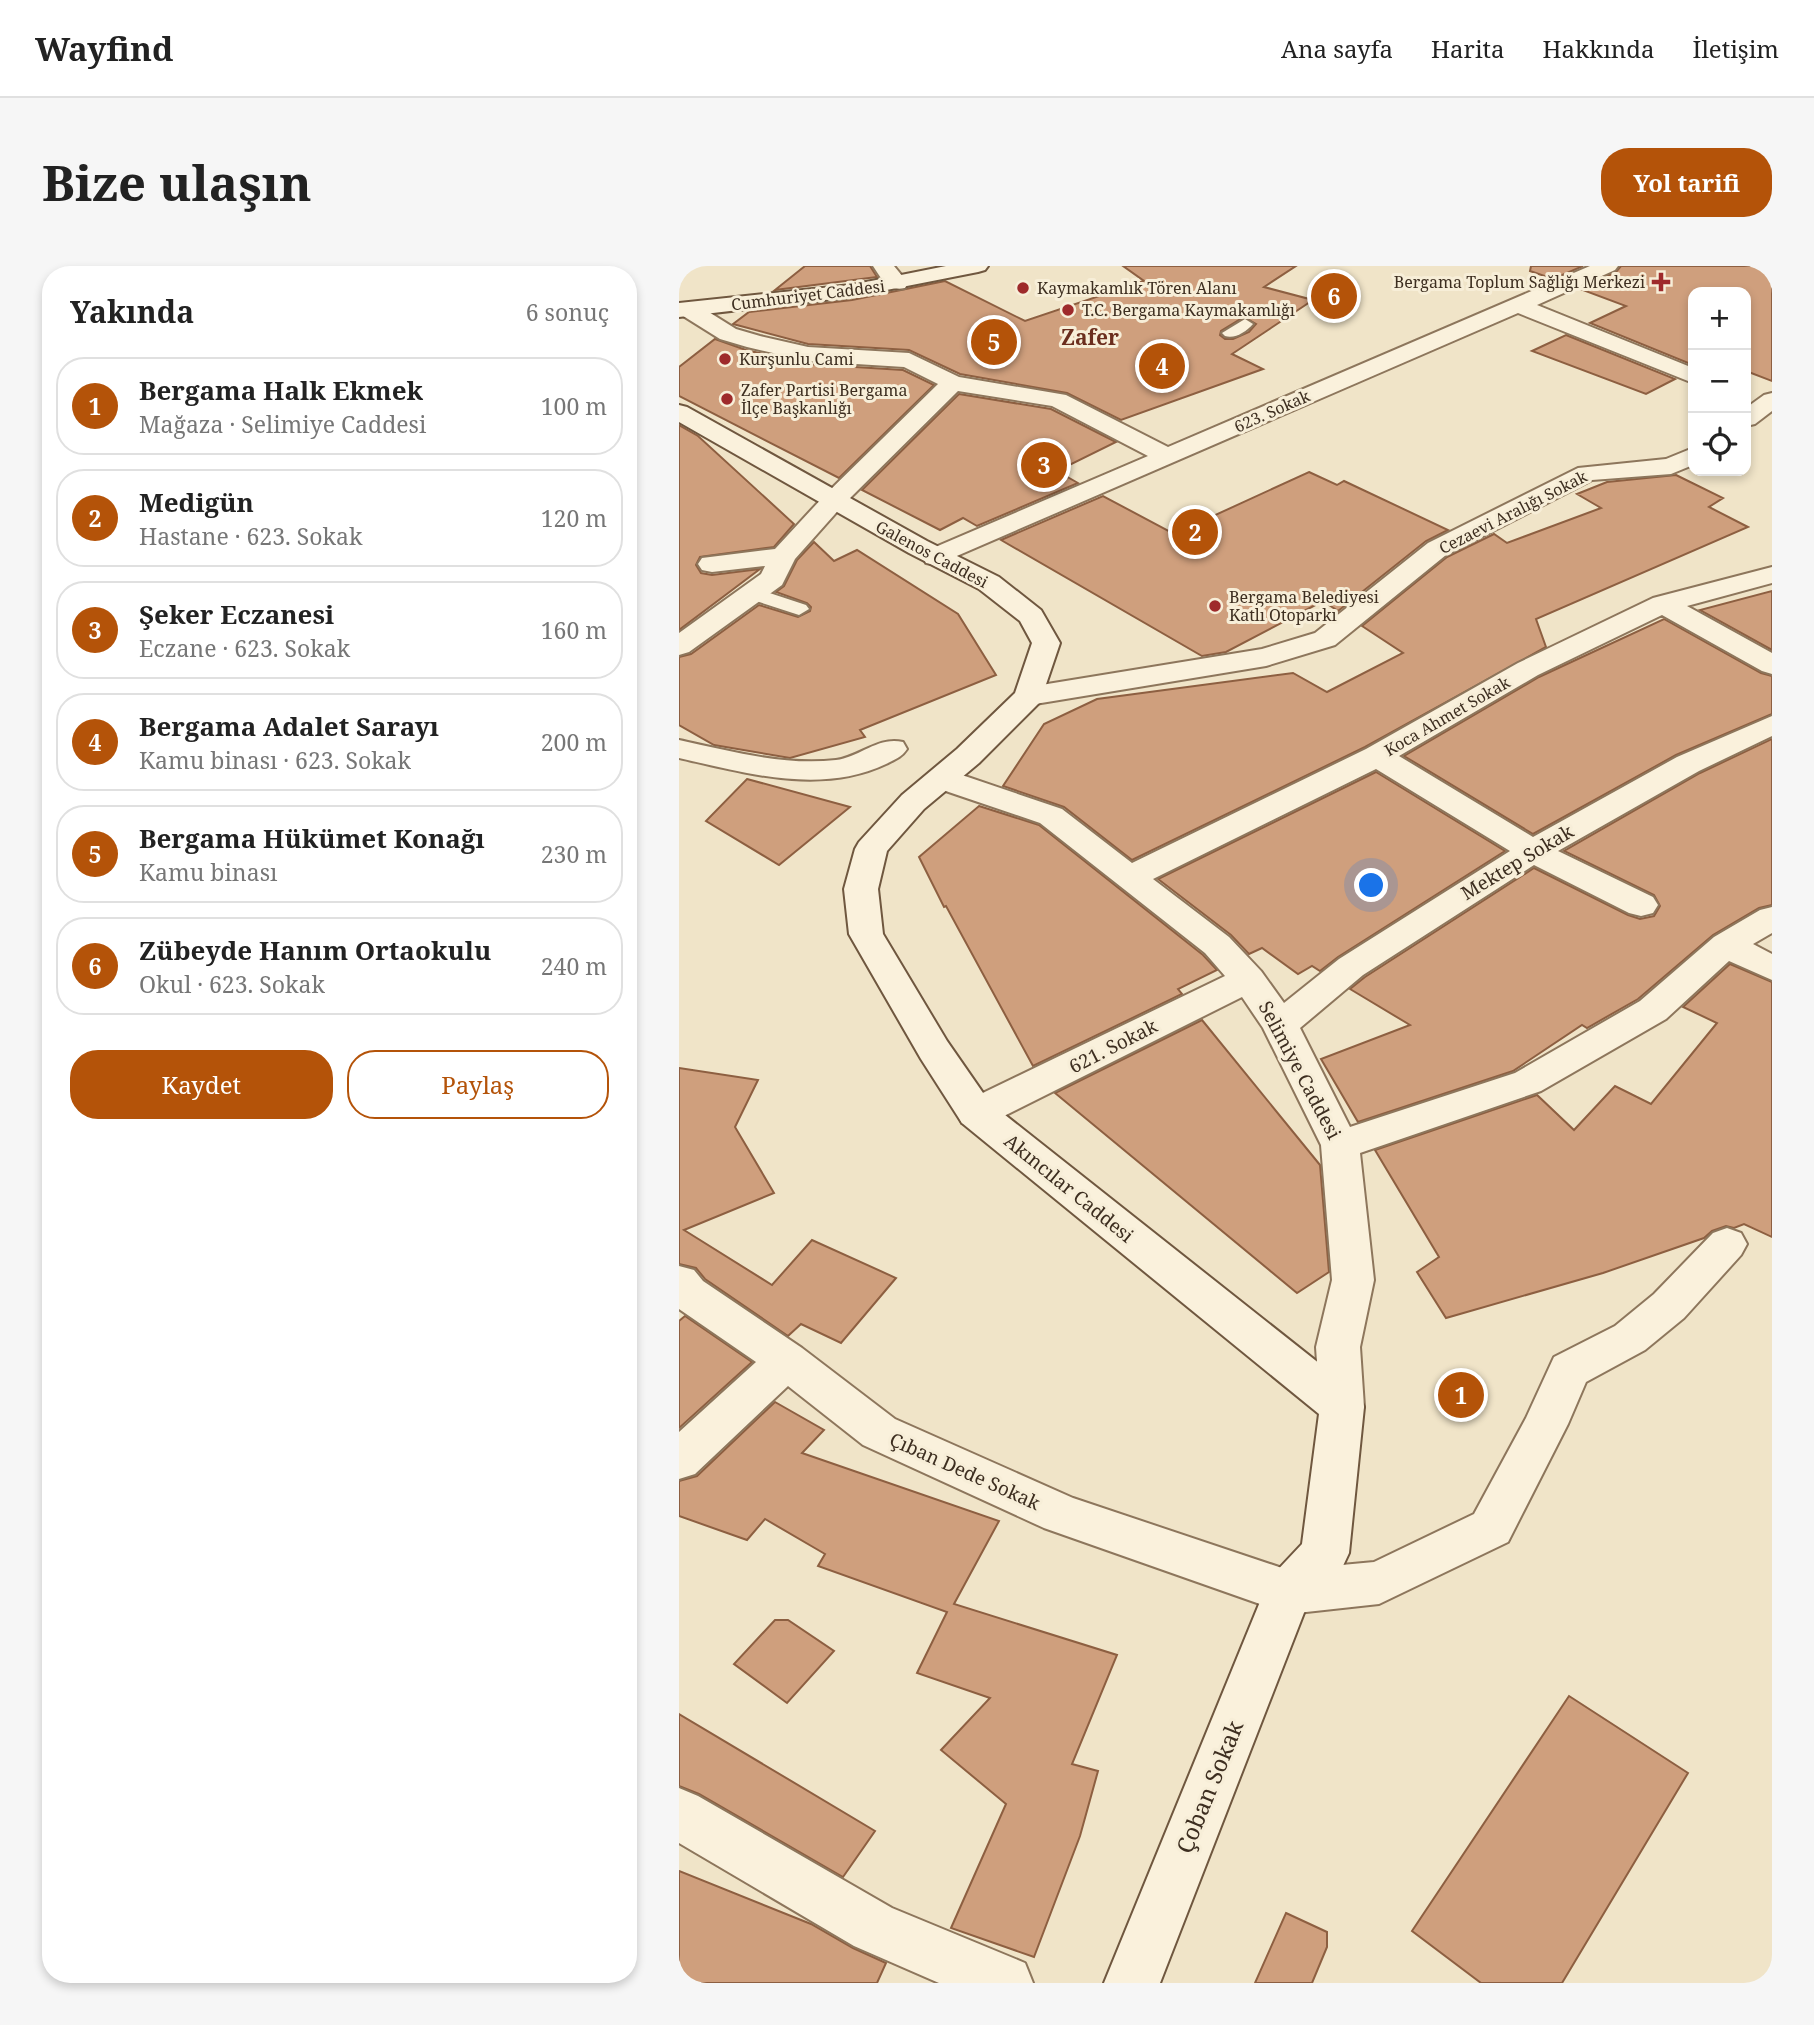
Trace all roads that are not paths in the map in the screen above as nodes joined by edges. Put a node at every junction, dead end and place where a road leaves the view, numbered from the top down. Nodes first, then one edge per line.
1 (883, 266) edge
2 (978, 266) edge
3 (1608, 266) edge
4 (898, 283) junction
5 (1516, 304) junction
6 (684, 310) edge
7 (1245, 324) dead end
8 (1230, 332) dead end
9 (1688, 374) edge
10 (953, 383) junction
11 (679, 412) edge
12 (1168, 457) junction
13 (1688, 458) edge
14 (834, 500) junction
15 (783, 556) junction
16 (936, 558) junction
17 (712, 564) dead end
18 (1772, 575) edge
19 (751, 593) junction
20 (1663, 604) junction
21 (799, 609) dead end
22 (679, 646) edge
23 (1772, 664) edge
24 (1029, 696) junction
25 (1772, 725) edge
26 (679, 749) edge
27 (892, 749) dead end
28 (1377, 756) junction
29 (955, 767) junction
30 (1533, 851) junction
31 (1130, 877) junction
32 (1641, 905) dead end
33 (1772, 918) edge
34 (1726, 945) junction
35 (1772, 968) edge
36 (1248, 979) junction
37 (1280, 1026) junction
38 (976, 1113) junction
39 (1340, 1145) junction
40 (1727, 1244) dead end
41 (679, 1282) edge
42 (787, 1360) junction
43 (1342, 1407) junction
44 (679, 1460) edge
45 (1288, 1591) junction
46 (679, 1814) edge
47 (1005, 1983) edge
48 (1132, 1983) edge

1 - 4 street
2 - 4 street, Cumhuriyet Caddesi
3 - 5 street, 623. Sokak
4 - 6 street, Cumhuriyet Caddesi
5 - 9 street
5 - 12 street, 623. Sokak
6 - 10 street
7 - 8 lane
10 - 12 street
10 - 14 street
11 - 14 street, Galenos Caddesi
12 - 16 street, 623. Sokak
13 - 24 street, Cezaevi Aralığı Sokak
14 - 15 street
14 - 16 street, Galenos Caddesi
15 - 17 street
15 - 19 street
16 - 24 street, Galenos Caddesi
18 - 20 street, Koca Ahmet Sokak
19 - 21 lane
19 - 22 street
20 - 23 street
20 - 28 street, Koca Ahmet Sokak
24 - 29 street, Galenos Caddesi
25 - 30 street, Mektep Sokak
26 - 27 street
28 - 30 street
28 - 31 street, Koca Ahmet Sokak
29 - 31 street, Selimiye Caddesi
29 - 38 street, Akıncılar Caddesi
30 - 32 street
30 - 37 street, Mektep Sokak
31 - 36 street, Selimiye Caddesi
33 - 34 street
34 - 35 street
34 - 39 street
36 - 37 street, Selimiye Caddesi
36 - 38 street, 621. Sokak
37 - 39 street, Selimiye Caddesi
38 - 43 street, Akıncılar Caddesi
39 - 43 street, Selimiye Caddesi
40 - 45 street
41 - 42 street, Çıban Dede Sokak
42 - 44 street
42 - 45 street, Çıban Dede Sokak
43 - 45 street
45 - 48 street, Çoban Sokak
46 - 47 street

